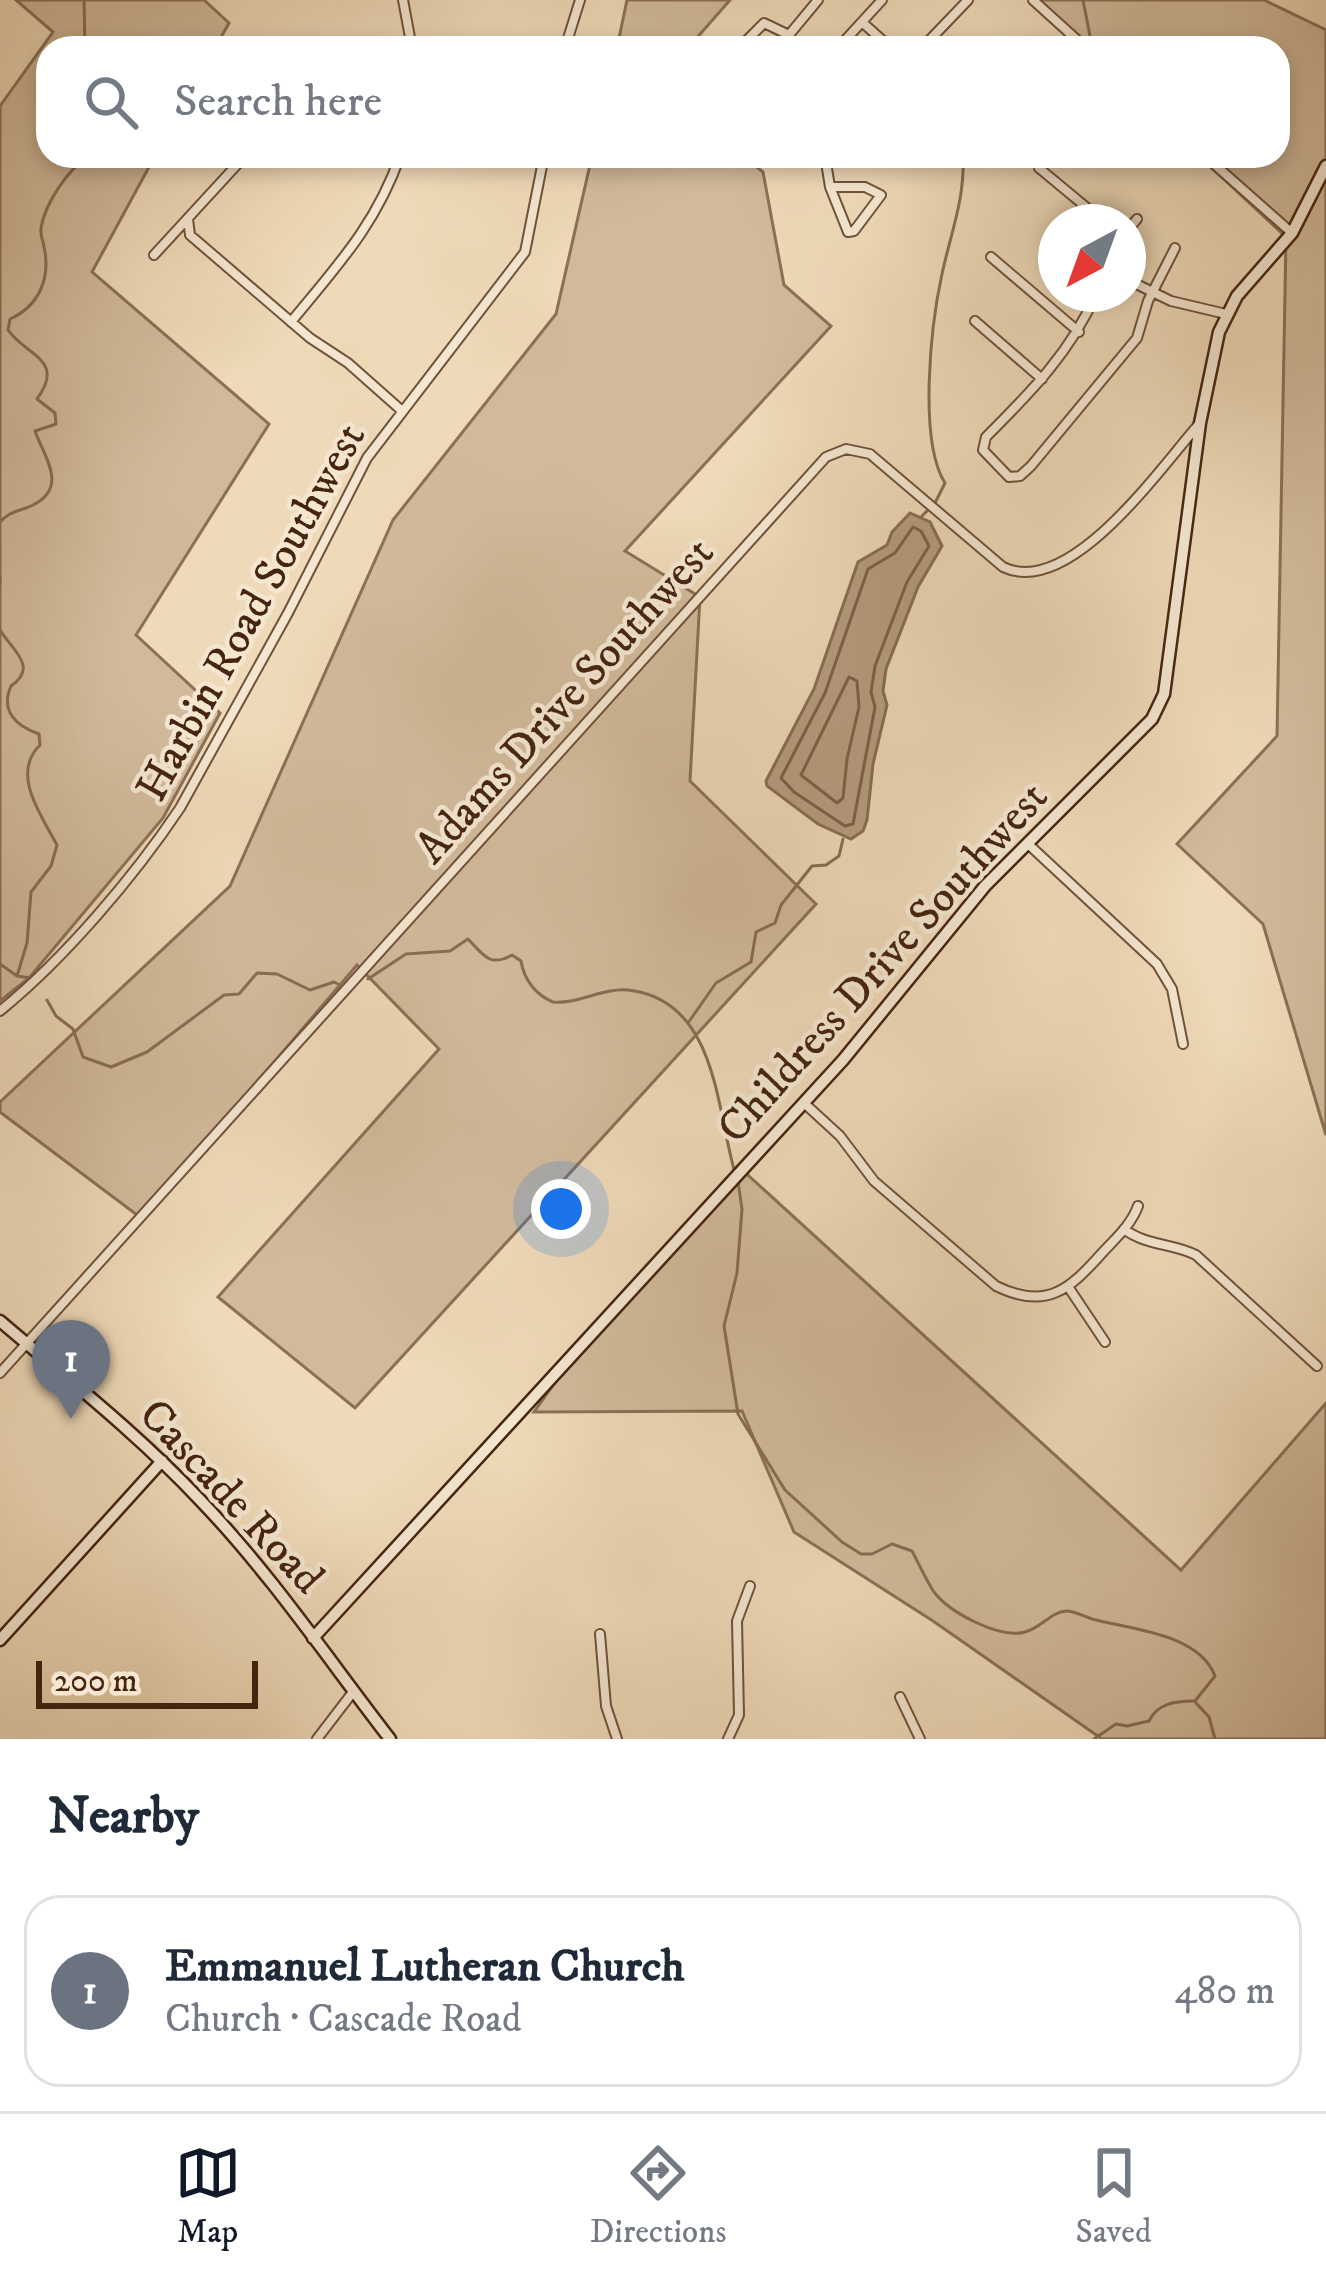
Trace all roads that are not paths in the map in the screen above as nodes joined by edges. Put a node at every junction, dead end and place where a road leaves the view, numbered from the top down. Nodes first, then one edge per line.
1 (404, 0) edge
2 (580, 0) edge
3 (818, 0) edge
4 (882, 0) edge
5 (968, 0) edge
6 (1033, 0) edge
7 (863, 22) junction
8 (410, 36) edge
9 (569, 36) edge
10 (752, 36) edge
11 (850, 36) edge
12 (878, 36) edge
13 (934, 36) edge
14 (1073, 36) edge
15 (1326, 166) edge
16 (234, 168) edge
17 (395, 168) edge
18 (542, 168) edge
19 (827, 168) edge
20 (1039, 168) dead end
21 (1218, 168) edge
22 (830, 187) junction
23 (1082, 204) edge
24 (188, 218) junction
25 (1292, 233) junction
26 (1175, 248) dead end
27 (154, 255) dead end
28 (992, 257) dead end
29 (1146, 286) edge
30 (1153, 289) junction
31 (1088, 312) edge
32 (1226, 314) junction
33 (975, 321) dead end
34 (291, 322) junction
35 (1079, 332) junction
36 (1042, 379) junction
37 (401, 410) junction
38 (1200, 423) junction
39 (1028, 843) junction
40 (0, 1011) edge
41 (1184, 1044) dead end
42 (804, 1102) junction
43 (1138, 1206) dead end
44 (1124, 1229) junction
45 (1070, 1288) junction
46 (0, 1322) edge
47 (1105, 1342) dead end
48 (26, 1343) junction
49 (1317, 1366) dead end
50 (0, 1372) edge
51 (161, 1461) junction
52 (750, 1586) dead end
53 (600, 1634) dead end
54 (313, 1637) junction
55 (0, 1640) edge
56 (353, 1692) junction
57 (900, 1697) dead end
58 (317, 1739) edge
59 (390, 1739) edge
60 (617, 1739) edge
61 (728, 1739) edge
62 (920, 1739) edge

1 - 8 street
2 - 9 street
3 - 10 street
4 - 7 street
5 - 13 street
6 - 14 street
7 - 11 street
7 - 12 street
15 - 25 street, Childress Drive Southwest
16 - 24 street
17 - 34 street
18 - 37 street, Harbin Road Southwest
19 - 22 street
20 - 23 street
21 - 25 street
22 - 22 street
24 - 27 street
24 - 34 street
25 - 32 street, Childress Drive Southwest
26 - 30 street
28 - 35 street
29 - 30 street
30 - 32 street
30 - 36 street
31 - 35 street
32 - 38 street, Childress Drive Southwest
33 - 36 street
34 - 37 street
35 - 36 street
37 - 40 street, Harbin Road Southwest
38 - 39 street, Childress Drive Southwest
38 - 48 street, Adams Drive Southwest
39 - 41 street
39 - 42 street, Childress Drive Southwest
42 - 45 street
42 - 54 street, Childress Drive Southwest
43 - 44 street
44 - 45 street
44 - 49 street
45 - 47 street
46 - 48 street, Cascade Road
48 - 50 street, Adams Drive Southwest
48 - 51 street, Cascade Road
51 - 54 street, Cascade Road
51 - 55 street
52 - 61 street
53 - 60 street
54 - 56 street, Cascade Road
56 - 58 street
56 - 59 street, Cascade Road
57 - 62 street

